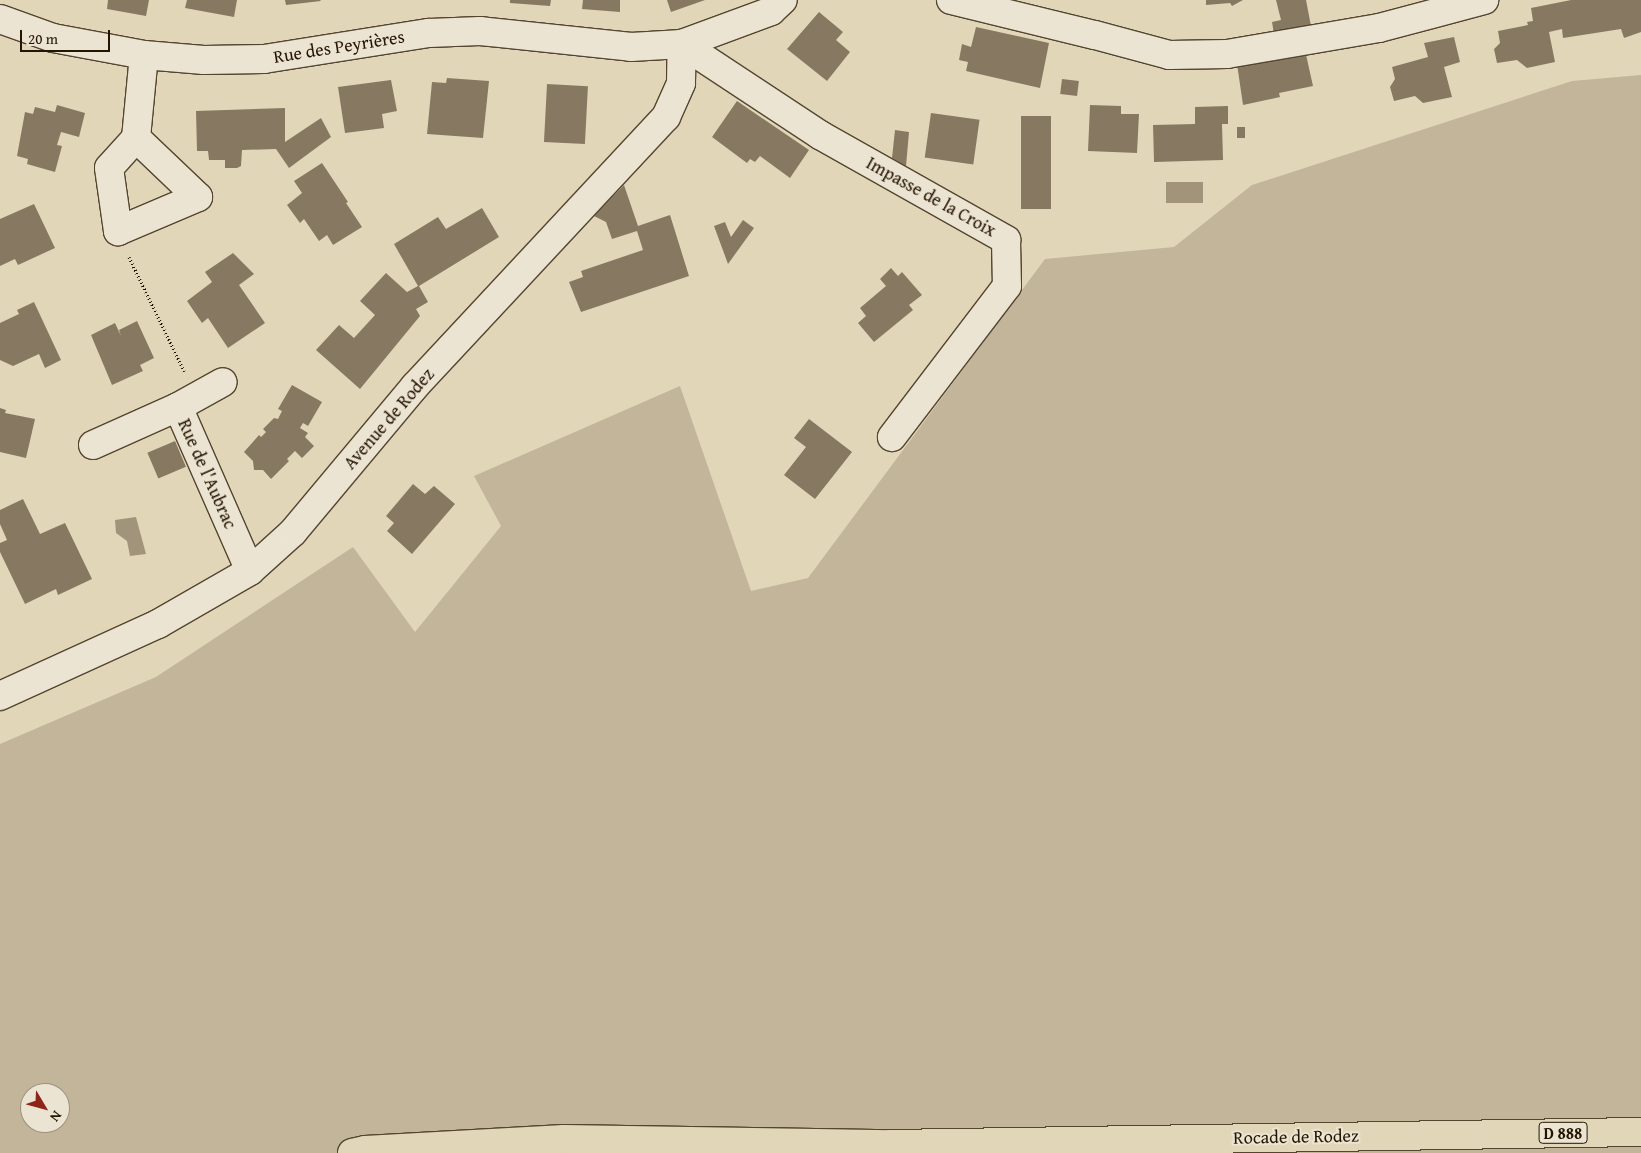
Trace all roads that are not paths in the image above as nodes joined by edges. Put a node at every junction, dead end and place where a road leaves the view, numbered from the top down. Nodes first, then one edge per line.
1 (784, 0) edge
2 (950, 0) edge
3 (1484, 0) edge
4 (0, 18) edge
5 (682, 44) junction
6 (144, 55) junction
7 (136, 138) junction
8 (224, 382) dead end
9 (178, 406) junction
10 (892, 437) dead end
11 (93, 445) dead end
12 (250, 571) junction
13 (0, 696) edge
14 (1641, 1132) edge
15 (352, 1153) edge

1 - 5 street, Rue des Peyrières
2 - 3 street
4 - 6 street, Rue des Peyrières
5 - 6 street, Rue des Peyrières
5 - 10 street, Impasse de la Croix
5 - 12 street, Avenue de Rodez
6 - 7 street
7 - 7 street
8 - 9 street
9 - 11 street, Rue de l'Aubrac
9 - 12 street, Rue de l'Aubrac
12 - 13 street, Avenue de Rodez
14 - 15 highway, Rocade de Rodez / D 888

